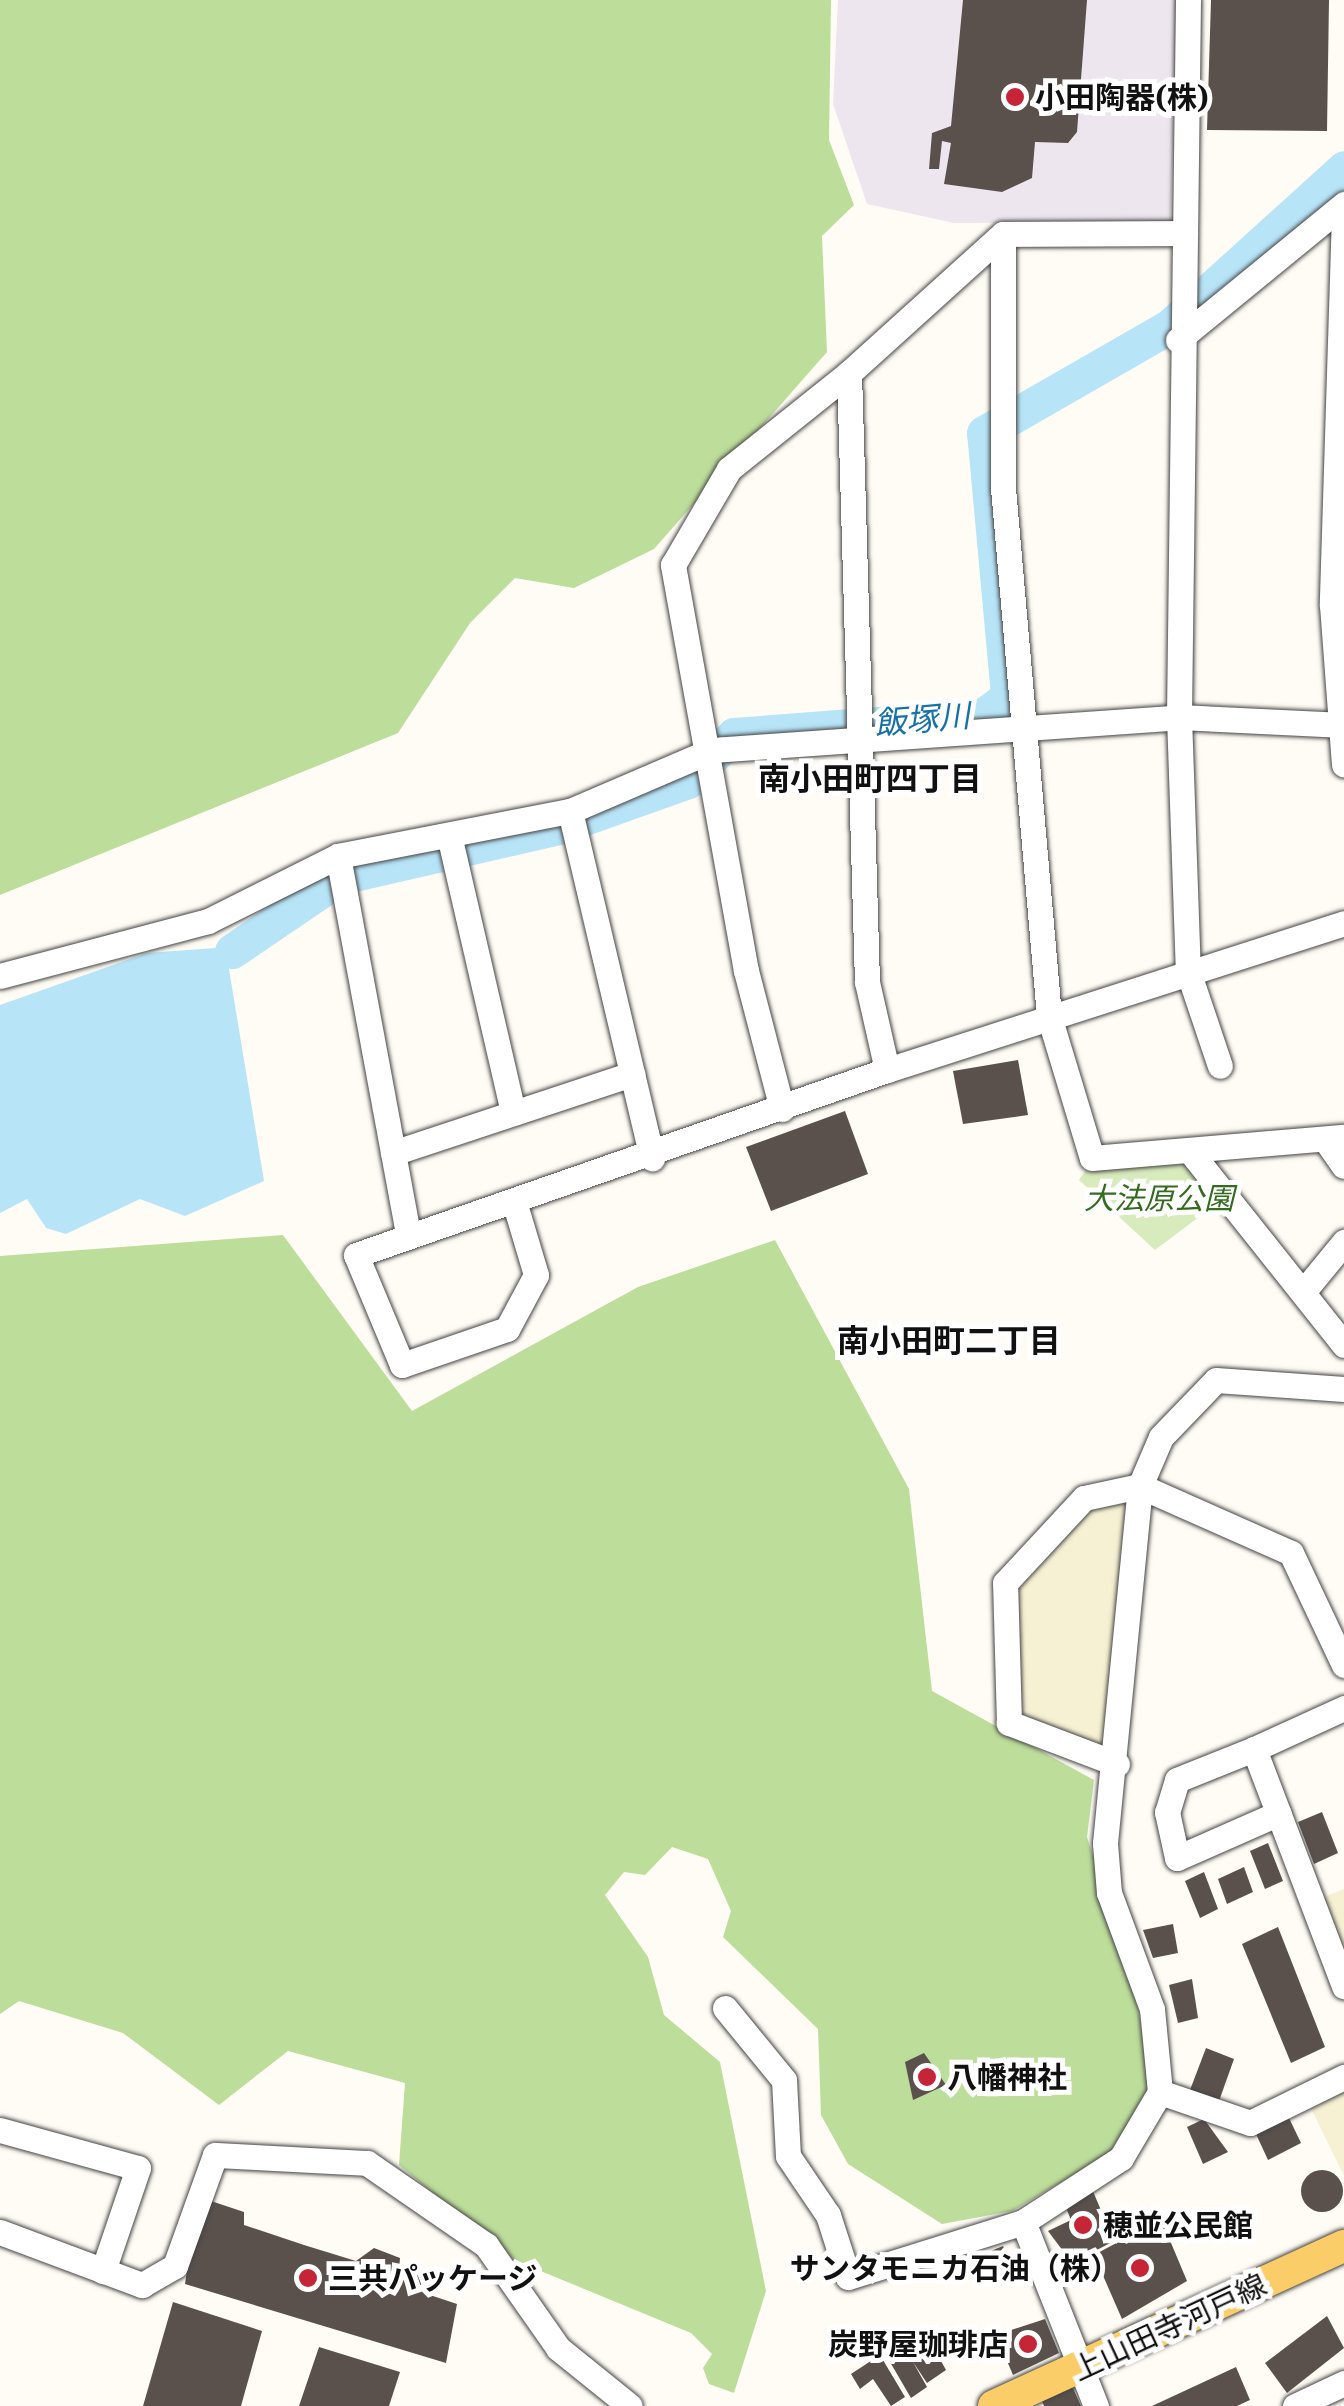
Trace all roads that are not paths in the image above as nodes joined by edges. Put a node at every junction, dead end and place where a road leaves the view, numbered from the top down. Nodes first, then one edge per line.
1 (1188, 0) edge
2 (1344, 204) edge
3 (1344, 214) edge
4 (1180, 233) junction
5 (1003, 234) junction
6 (1178, 340) junction
7 (849, 372) junction
8 (1341, 401) edge
9 (1339, 532) edge
10 (1179, 717) junction
11 (1342, 725) edge
12 (1026, 726) junction
13 (856, 736) junction
14 (712, 750) junction
15 (1344, 765) edge
16 (570, 811) junction
17 (448, 835) junction
18 (338, 856) junction
19 (1344, 923) edge
20 (1188, 971) junction
21 (0, 976) edge
22 (1048, 1016) junction
23 (1220, 1066) dead end
24 (888, 1070) junction
25 (632, 1074) junction
26 (782, 1109) junction
27 (514, 1113) junction
28 (1336, 1140) edge
29 (1189, 1150) junction
30 (393, 1153) junction
31 (652, 1158) junction
32 (1344, 1166) edge
33 (514, 1201) junction
34 (408, 1235) junction
35 (1344, 1242) edge
36 (1302, 1292) junction
37 (1344, 1345) edge
38 (1344, 1389) edge
39 (1140, 1486) junction
40 (1344, 1666) edge
41 (1344, 1708) edge
42 (1254, 1749) junction
43 (1116, 1764) junction
44 (1279, 1813) junction
45 (1344, 1986) edge
46 (725, 2008) dead end
47 (1344, 2077) edge
48 (1160, 2092) junction
49 (0, 2130) edge
50 (1024, 2222) junction
51 (0, 2232) edge
52 (1344, 2246) edge
53 (103, 2271) junction
54 (1081, 2368) junction
55 (1344, 2383) edge
56 (630, 2406) edge
57 (994, 2406) edge
58 (1096, 2406) edge
59 (1295, 2406) edge

1 - 4 street
2 - 6 street
3 - 8 street
4 - 5 street
4 - 6 street
5 - 7 street
5 - 12 street
6 - 10 street
7 - 13 street
7 - 14 street
8 - 9 street
9 - 11 street
10 - 11 street
10 - 12 street
10 - 20 street
11 - 15 street
12 - 13 street
12 - 22 street
13 - 14 street
13 - 24 street
14 - 16 street
14 - 26 street
16 - 17 street
16 - 25 street
17 - 18 street
17 - 27 street
18 - 21 street
18 - 30 street
19 - 20 street
20 - 22 street
20 - 23 street
22 - 24 street
22 - 29 street
24 - 26 street
25 - 27 street
25 - 31 street
26 - 31 street
27 - 30 street
28 - 29 street
28 - 32 street
29 - 36 street
30 - 34 street
31 - 33 street
33 - 34 street
33 - 34 street
35 - 36 street
36 - 37 street
38 - 39 street
39 - 40 street
39 - 43 street
39 - 43 street
41 - 42 street
42 - 44 street
42 - 44 street
43 - 48 street
44 - 45 street
46 - 50 street
47 - 48 street
48 - 50 street
49 - 53 street
50 - 54 street
51 - 53 street
52 - 54 main road, 上山田寺河戸線
53 - 56 street
54 - 57 main road, 上山田寺河戸線
54 - 58 street
55 - 59 street

